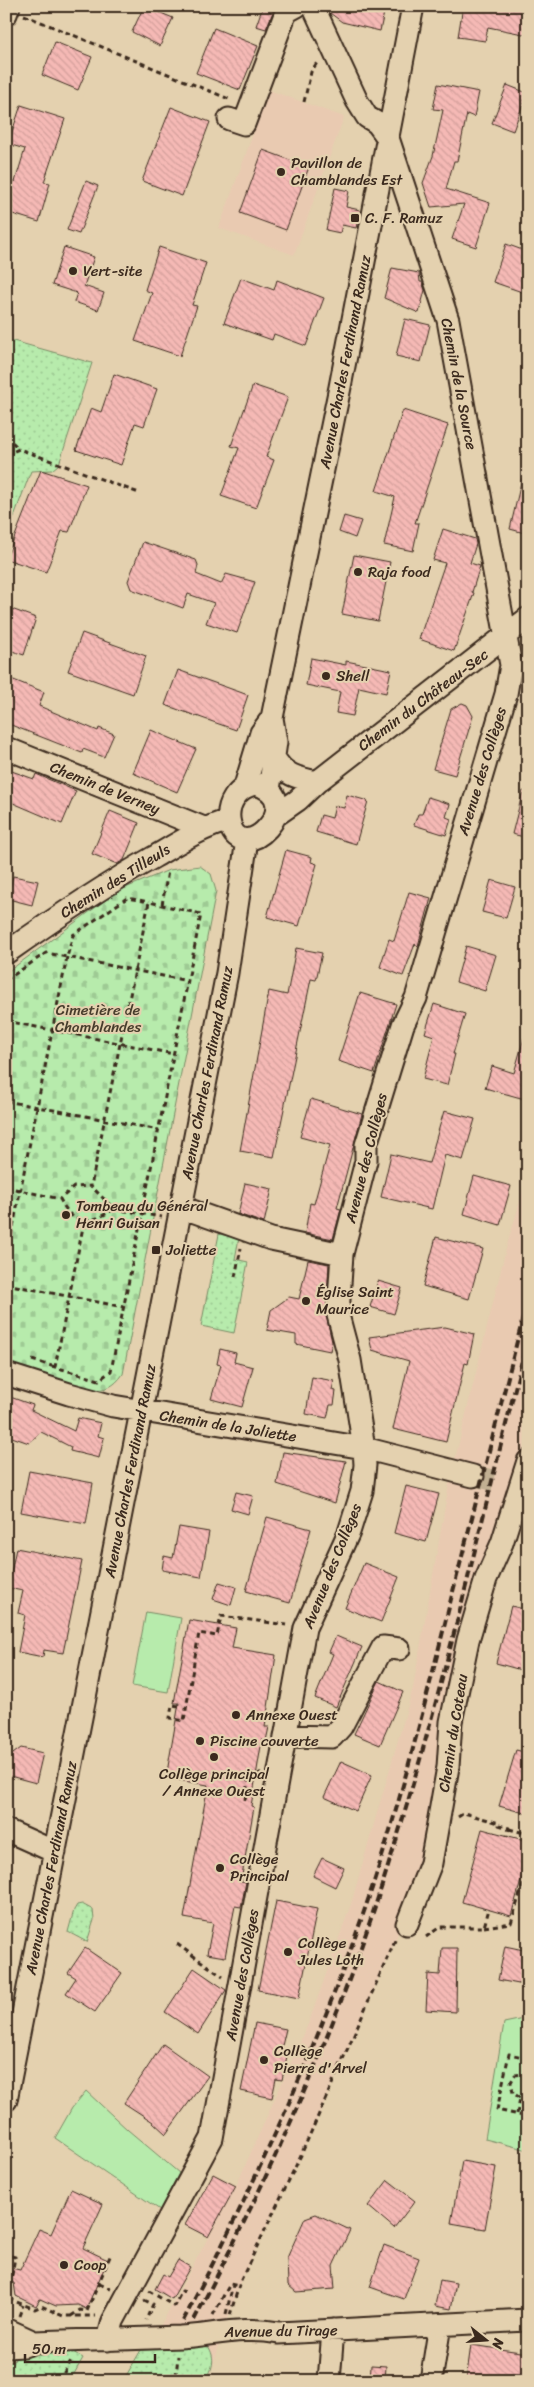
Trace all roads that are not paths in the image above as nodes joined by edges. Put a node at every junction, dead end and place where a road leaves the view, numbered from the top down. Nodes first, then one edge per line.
1 (297, 6) edge
2 (313, 6) edge
3 (413, 6) edge
4 (230, 119) dead end
5 (388, 138) junction
6 (528, 618) edge
7 (506, 637) junction
8 (272, 718) junction
9 (6, 748) edge
10 (274, 757) junction
11 (317, 782) junction
12 (245, 786) junction
13 (270, 791) junction
14 (275, 816) junction
15 (229, 820) junction
16 (204, 828) junction
17 (247, 840) junction
18 (6, 952) edge
19 (174, 1212) junction
20 (342, 1254) junction
21 (6, 1374) edge
22 (142, 1412) junction
23 (364, 1448) junction
24 (521, 1473) edge
25 (473, 1476) tunnel mouth
26 (399, 1649) dead end
27 (285, 1736) junction
28 (6, 1830) edge
29 (55, 1852) junction
30 (407, 1924) road end
31 (6, 2100) edge
32 (528, 2320) edge
33 (440, 2325) junction
34 (6, 2329) edge
35 (333, 2330) junction
36 (108, 2340) junction
37 (34, 2342) junction
38 (6, 2348) edge
39 (329, 2381) edge
40 (431, 2381) edge

1 - 4 street
2 - 5 street
3 - 5 street, Avenue Charles Ferdinand Ramuz
5 - 7 street, Chemin de la Source
5 - 8 street, Avenue Charles Ferdinand Ramuz
6 - 7 street, Chemin du Château-Sec
7 - 11 street, Chemin du Château-Sec
7 - 20 street, Avenue des Collèges
8 - 10 street, Avenue Charles Ferdinand Ramuz
8 - 12 street, Avenue Charles Ferdinand Ramuz
9 - 16 street, Chemin de Verney
10 - 11 street
10 - 13 street, Avenue Charles Ferdinand Ramuz
11 - 13 street, Chemin du Château-Sec
11 - 14 street, Chemin du Château-Sec
12 - 13 street
12 - 15 street
13 - 14 street
14 - 17 street
15 - 16 street, Chemin des Tilleuls
15 - 17 street
16 - 18 street, Chemin des Tilleuls
17 - 19 street, Avenue Charles Ferdinand Ramuz
19 - 20 street
19 - 22 street, Avenue Charles Ferdinand Ramuz
20 - 23 street, Avenue des Collèges
21 - 22 street, Chemin de la Joliette
22 - 23 street, Chemin de la Joliette
22 - 29 street, Avenue Charles Ferdinand Ramuz
23 - 25 street
23 - 27 street, Avenue des Collèges
24 - 30 street, Chemin du Coteau
26 - 27 street
27 - 36 street, Avenue des Collèges
28 - 29 street
29 - 31 street, Avenue Charles Ferdinand Ramuz
32 - 33 street, Avenue du Tirage
33 - 35 street, Avenue du Tirage
33 - 40 street
34 - 37 street, Avenue du Tirage
35 - 36 street, Avenue du Tirage
35 - 39 street
36 - 37 street, Avenue du Tirage
37 - 38 street, Avenue du Tirage

